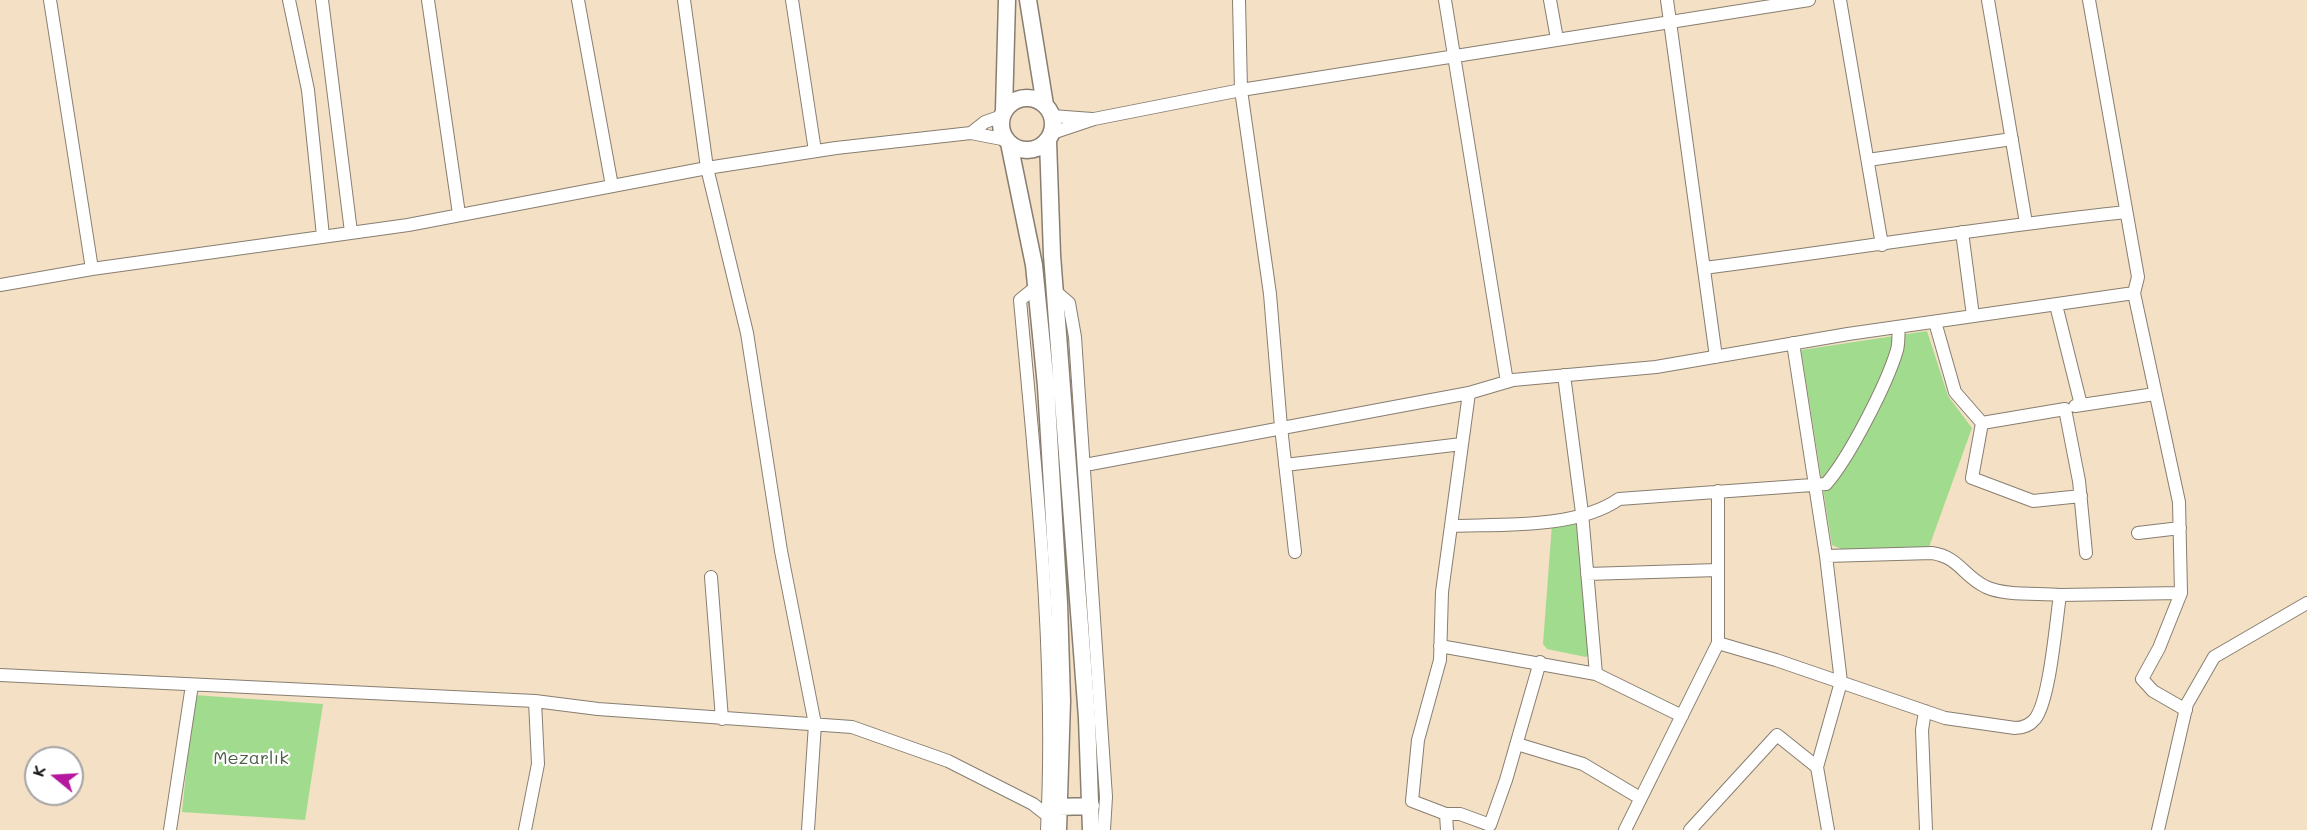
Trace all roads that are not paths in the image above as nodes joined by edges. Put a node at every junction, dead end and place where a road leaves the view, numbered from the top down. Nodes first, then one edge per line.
1 (50, 0) edge
2 (289, 0) edge
3 (322, 0) edge
4 (428, 0) edge
5 (578, 0) edge
6 (684, 0) edge
7 (792, 0) edge
8 (1007, 0) edge
9 (1028, 0) edge
10 (1239, 0) edge
11 (1445, 0) edge
12 (1550, 0) edge
13 (1667, 0) edge
14 (1809, 0) edge
15 (1840, 0) edge
16 (1988, 0) edge
17 (2089, 0) edge
18 (1671, 22) junction
19 (1557, 39) junction
20 (1454, 54) junction
21 (1242, 90) junction
22 (1003, 113) junction
23 (1049, 124) junction
24 (971, 133) junction
25 (2012, 139) junction
26 (1008, 142) junction
27 (815, 151) junction
28 (1868, 160) junction
29 (707, 168) junction
30 (612, 186) junction
31 (2126, 212) junction
32 (459, 214) junction
33 (2026, 223) junction
34 (351, 232) junction
35 (1962, 232) junction
36 (323, 236) junction
37 (1882, 245) junction
38 (1704, 268) junction
39 (92, 269) junction
40 (0, 285) edge
41 (1055, 291) junction
42 (2134, 293) junction
43 (2056, 305) junction
44 (1973, 316) junction
45 (1935, 321) junction
46 (1899, 327) junction
47 (1793, 343) junction
48 (1716, 357) junction
49 (1564, 375) junction
50 (1507, 382) junction
51 (1469, 393) junction
52 (2155, 394) junction
53 (2081, 405) junction
54 (2065, 409) junction
55 (1982, 423) junction
56 (1281, 427) junction
57 (1462, 444) junction
58 (1085, 465) junction
59 (1285, 465) junction
60 (1815, 483) junction
61 (1718, 491) junction
62 (2081, 496) junction
63 (1582, 513) junction
64 (1451, 526) junction
65 (2180, 528) junction
66 (2138, 533) dead end
67 (1295, 552) dead end
68 (2086, 553) dead end
69 (1826, 556) junction
70 (1718, 570) junction
71 (1587, 574) junction
72 (711, 577) dead end
73 (2181, 593) junction
74 (2060, 595) junction
75 (2307, 603) edge
76 (1718, 643) junction
77 (1440, 646) junction
78 (1540, 662) junction
79 (1596, 674) junction
80 (0, 675) edge
81 (1841, 682) junction
82 (192, 685) junction
83 (535, 701) junction
84 (2186, 710) junction
85 (1925, 711) junction
86 (1682, 716) junction
87 (722, 719) junction
88 (815, 724) junction
89 (1516, 744) junction
90 (1818, 767) junction
91 (1640, 798) junction
92 (1091, 806) junction
93 (1446, 814) junction
94 (1054, 821) edge
95 (170, 830) edge
96 (525, 830) edge
97 (808, 830) edge
98 (1091, 830) edge
99 (1104, 830) edge
100 (1447, 830) edge
101 (1625, 830) edge
102 (1690, 830) edge
103 (1828, 830) edge
104 (1926, 830) edge
105 (2158, 830) edge

1 - 39 street
2 - 36 street
3 - 34 street
4 - 32 street
5 - 30 street
6 - 29 street
7 - 27 street
8 - 22 main road
9 - 23 main road
10 - 21 street
11 - 20 street
12 - 19 street
13 - 18 street
14 - 18 street
15 - 28 street
16 - 25 street
17 - 31 street
18 - 19 street
18 - 38 street
19 - 20 street
20 - 21 street
20 - 50 street
21 - 23 street
21 - 56 street
22 - 23 main road
22 - 24 street
22 - 26 main road
23 - 26 main road
23 - 41 main road
24 - 26 street
24 - 27 street
25 - 28 street
25 - 33 street
26 - 94 main road
27 - 29 street
28 - 37 street
29 - 30 street
29 - 88 street
30 - 32 street
31 - 33 street
31 - 42 street
32 - 34 street
33 - 35 street
34 - 36 street
35 - 37 street
35 - 44 street
36 - 39 street
37 - 38 street
38 - 48 street
39 - 40 street
41 - 58 street
41 - 92 main road
42 - 43 street
42 - 52 street
43 - 44 street
43 - 53 street
44 - 45 street
45 - 46 street
45 - 55 street
46 - 47 street
46 - 60 street
47 - 48 street
47 - 60 street
48 - 49 street
49 - 50 street
49 - 63 street
50 - 51 street
51 - 56 street
51 - 57 street
52 - 53 street
52 - 65 street
53 - 54 street
54 - 55 street
54 - 62 street
55 - 62 street
56 - 58 street
56 - 59 street
57 - 59 street
57 - 64 street
58 - 99 street
59 - 67 street
60 - 61 street
60 - 69 street
61 - 63 street
61 - 70 street
62 - 68 street
63 - 64 street
63 - 71 street
64 - 77 street
65 - 66 street
65 - 73 street
69 - 74 street
69 - 81 street
70 - 71 street
70 - 76 street
71 - 79 street
72 - 87 street
73 - 74 street
73 - 84 street
74 - 85 street
75 - 84 street
76 - 81 street
76 - 86 street
77 - 78 street
77 - 93 street
78 - 79 street
78 - 89 street
79 - 86 street
80 - 82 street
81 - 85 street
81 - 90 street
82 - 83 street
82 - 95 street
83 - 87 street
83 - 96 street
84 - 105 street
85 - 104 street
86 - 91 street
87 - 88 street
88 - 94 street
88 - 97 street
89 - 91 street
89 - 93 street
90 - 102 street
90 - 103 street
91 - 101 street
92 - 94 main road
92 - 98 main road
93 - 100 street

